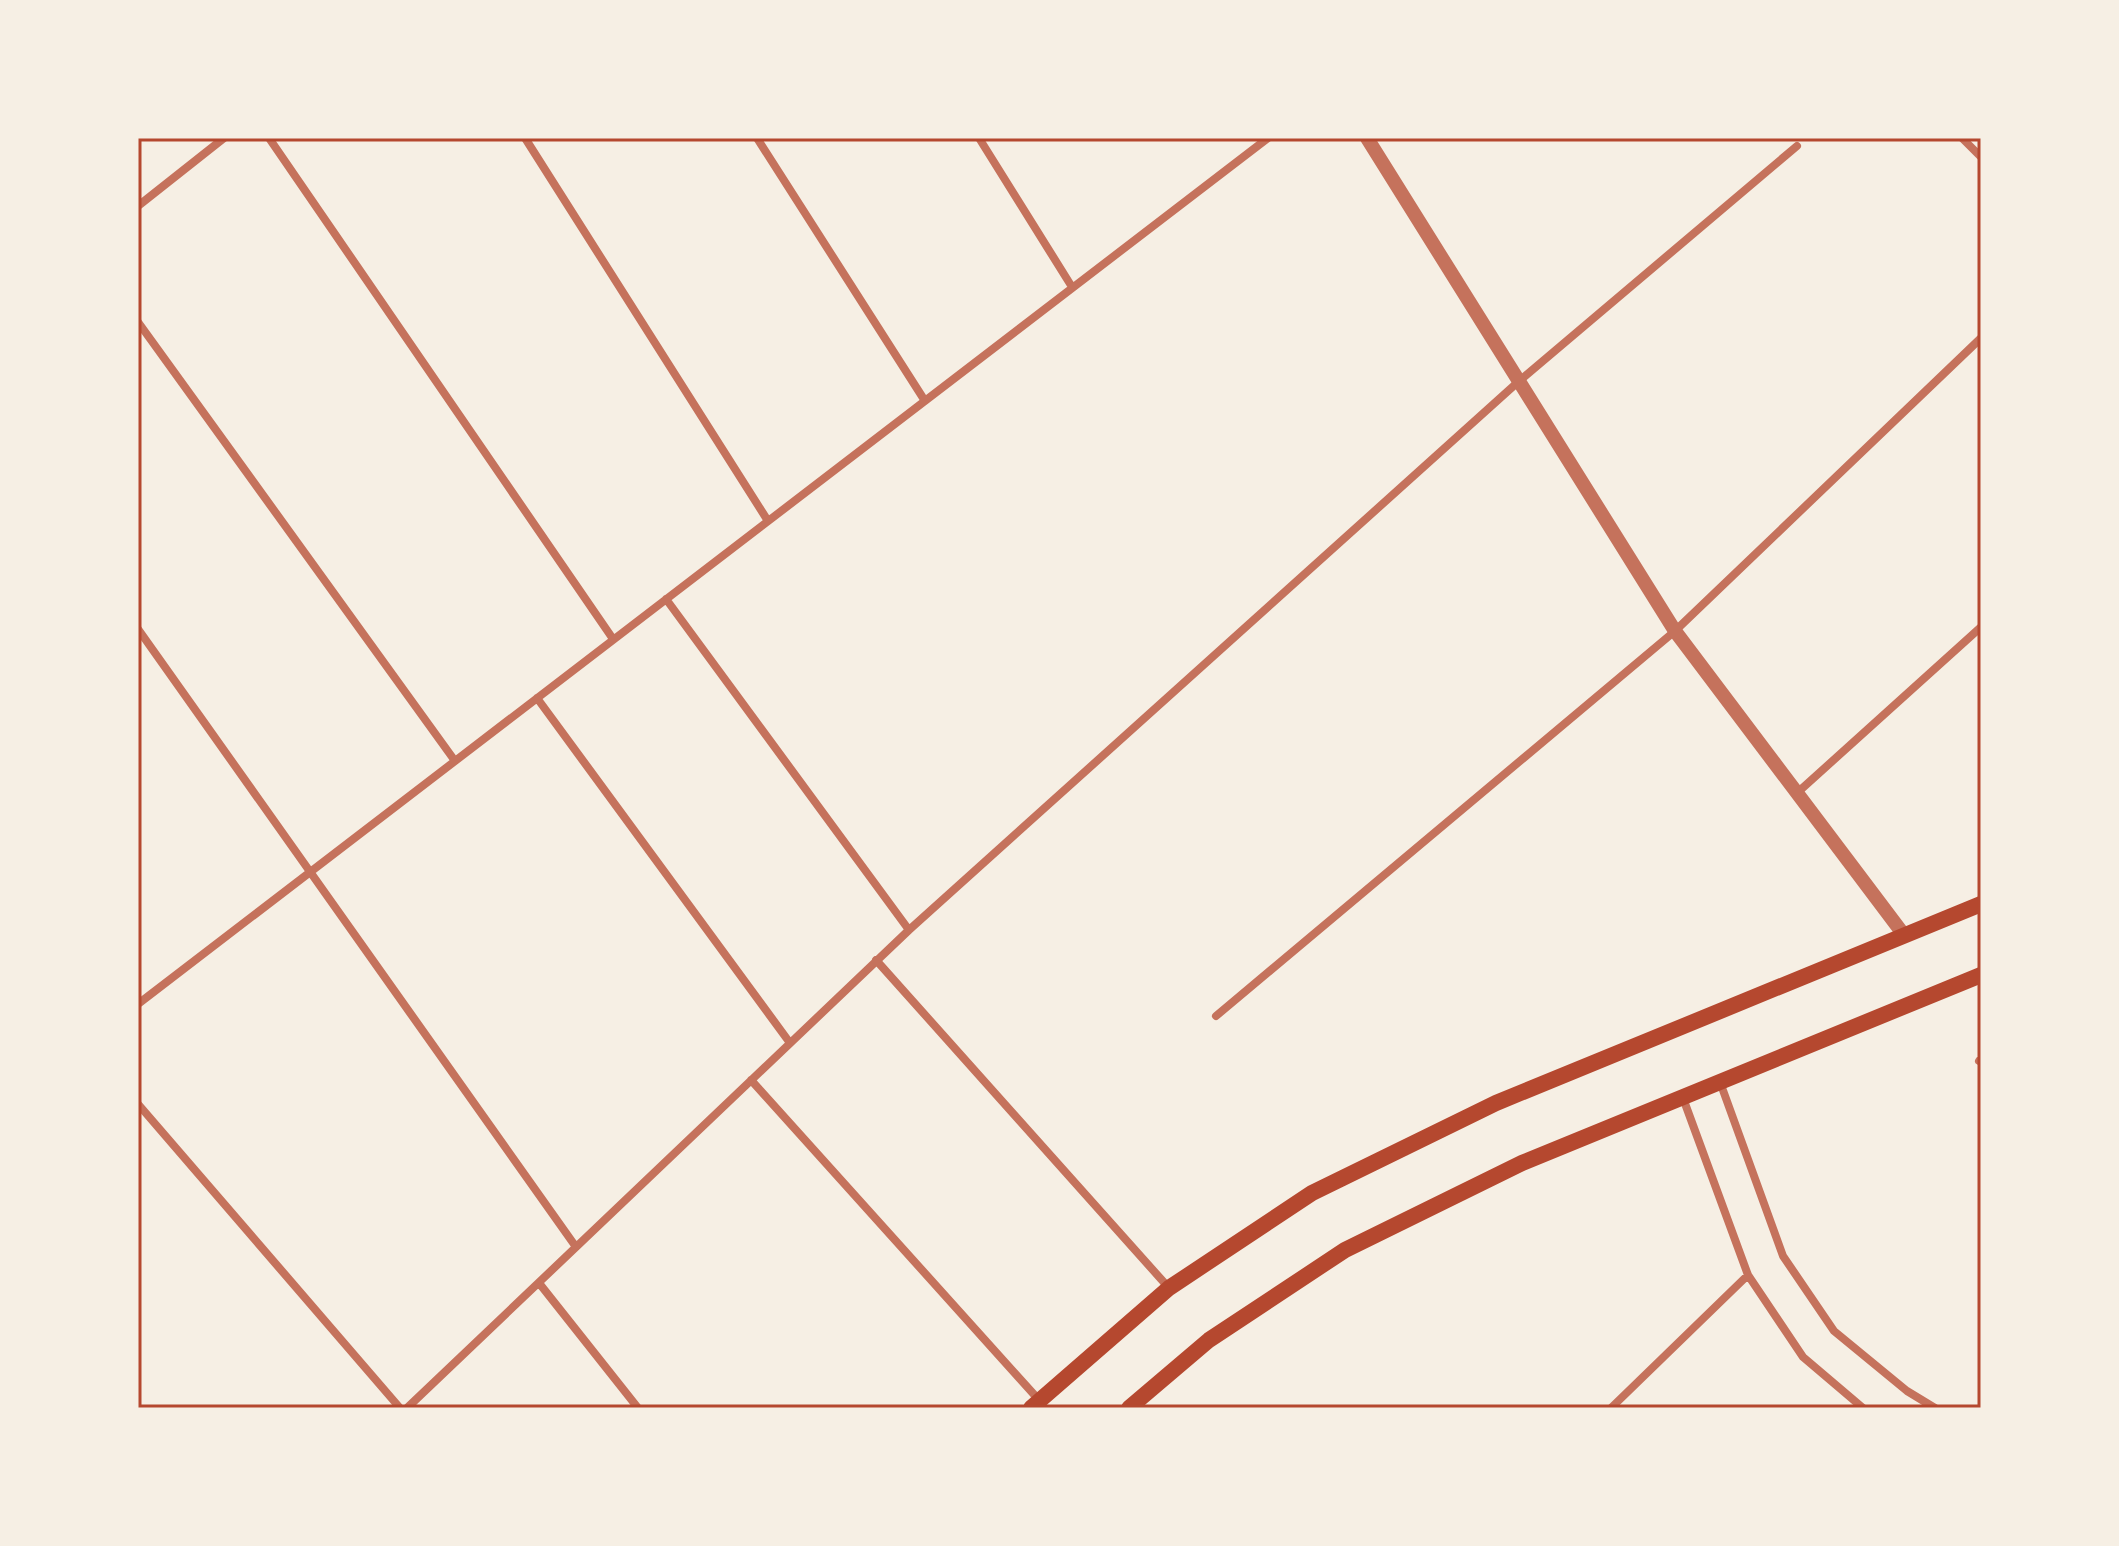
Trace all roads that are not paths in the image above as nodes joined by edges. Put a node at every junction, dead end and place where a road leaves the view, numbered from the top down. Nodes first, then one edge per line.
1 (224, 138) edge
2 (269, 138) edge
3 (525, 138) edge
4 (757, 138) edge
5 (979, 138) edge
6 (1268, 138) edge
7 (1367, 138) edge
8 (1962, 138) edge
9 (1797, 146) dead end
10 (1981, 157) edge
11 (138, 206) edge
12 (1072, 287) junction
13 (138, 322) edge
14 (1981, 338) edge
15 (1518, 382) junction
16 (925, 401) junction
17 (768, 521) junction
18 (666, 599) junction
19 (1981, 627) edge
20 (138, 629) edge
21 (1675, 631) junction
22 (613, 639) junction
23 (537, 698) junction
24 (455, 761) junction
25 (1797, 793) junction
26 (311, 871) junction
27 (1981, 904) edge
28 (909, 930) junction
29 (1904, 935) junction
30 (876, 960) junction
31 (1981, 975) edge
32 (138, 1004) edge
33 (1216, 1016) dead end
34 (790, 1043) junction
35 (751, 1080) junction
36 (1719, 1082) junction
37 (1683, 1097) junction
38 (138, 1104) edge
39 (576, 1247) junction
40 (1748, 1275) junction
41 (539, 1283) junction
42 (1169, 1288) junction
43 (1035, 1404) edge
44 (400, 1408) edge
45 (407, 1408) edge
46 (638, 1408) edge
47 (1129, 1408) edge
48 (1611, 1408) edge
49 (1863, 1408) edge
50 (1935, 1408) edge

1 - 11 street
2 - 22 street
3 - 17 street
4 - 16 street
5 - 12 street
6 - 12 street
7 - 15 street
8 - 10 street
9 - 15 street
12 - 16 street
13 - 24 street
14 - 21 street
15 - 21 street
15 - 28 street
16 - 17 street
17 - 18 street
18 - 22 street
18 - 28 street
19 - 25 street
20 - 26 street
21 - 25 street
21 - 33 street
22 - 23 street
23 - 24 street
23 - 34 street
24 - 26 street
25 - 29 street
26 - 32 street
26 - 39 street
27 - 29 main road
28 - 30 street
29 - 42 main road
30 - 34 street
30 - 42 street
31 - 36 main road
34 - 35 street
35 - 39 street
35 - 43 street
36 - 37 main road
36 - 50 street
37 - 40 street
37 - 47 main road
38 - 44 street
39 - 41 street
40 - 48 street
40 - 49 street
41 - 45 street
41 - 46 street
42 - 43 main road

